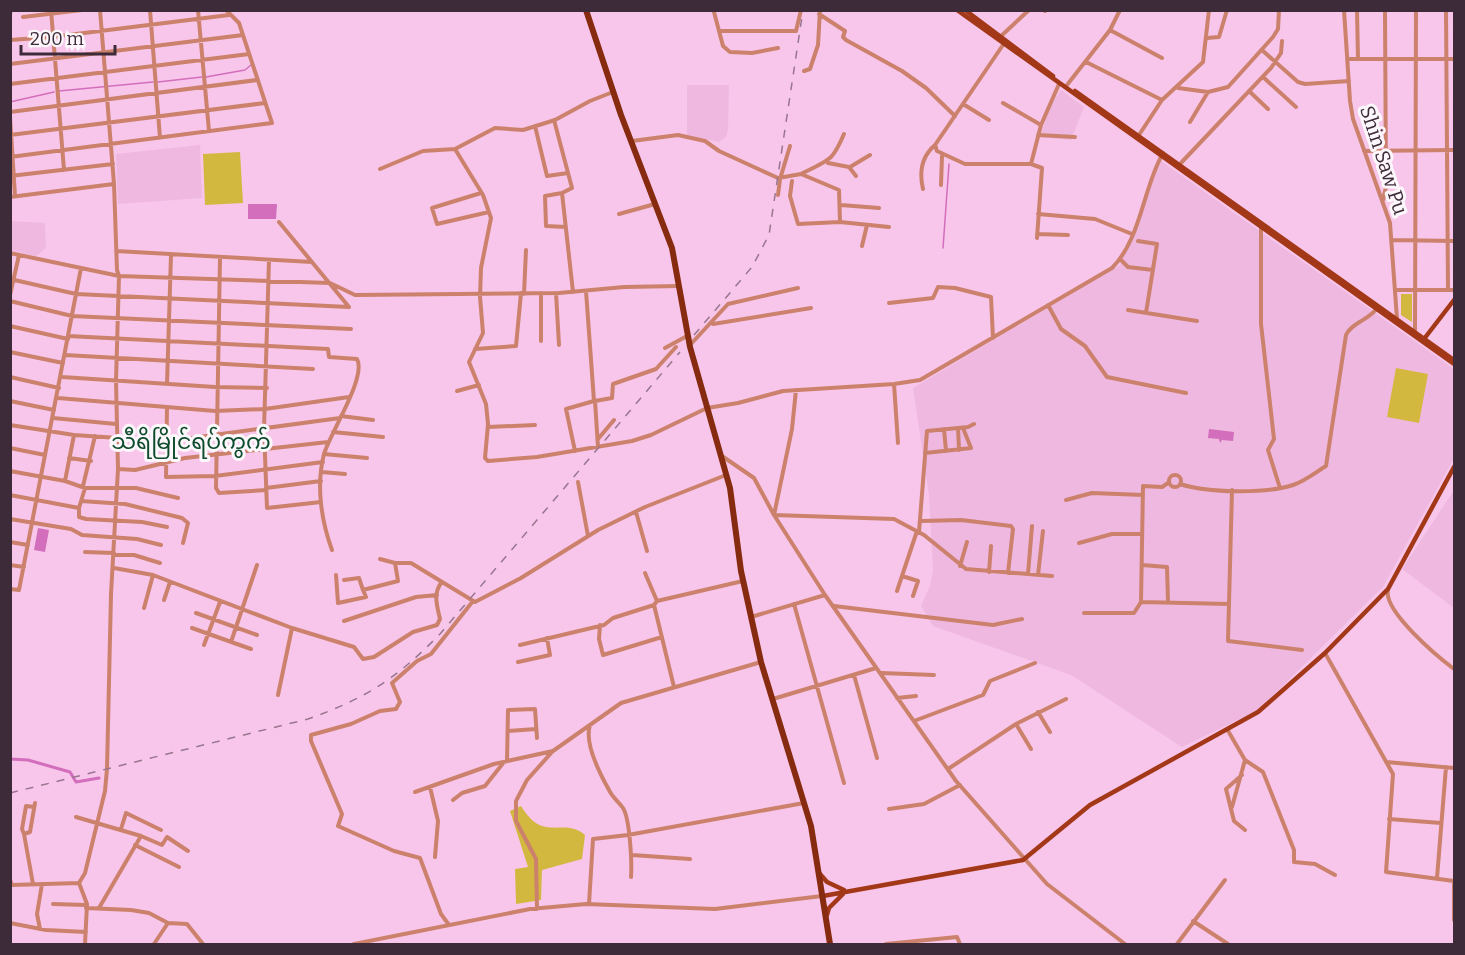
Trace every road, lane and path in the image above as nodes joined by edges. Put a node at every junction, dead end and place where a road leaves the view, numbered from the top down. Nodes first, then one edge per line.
1 (82, 10) edge
2 (100, 10) edge
3 (150, 10) edge
4 (198, 10) edge
5 (586, 10) edge
6 (801, 10) edge
7 (957, 10) edge
8 (965, 10) edge
9 (1029, 10) edge
10 (1209, 10) edge
11 (1227, 10) edge
12 (1279, 10) edge
13 (1344, 10) edge
14 (1357, 10) edge
15 (1385, 10) edge
16 (1416, 10) edge
17 (1446, 10) edge
18 (714, 11) edge
19 (1120, 11) edge
20 (52, 12) edge
21 (819, 12) edge
22 (227, 13) edge
23 (23, 17) dead end
24 (198, 18) junction
25 (151, 24) junction
26 (1110, 30) junction
27 (101, 31) junction
28 (721, 31) junction
29 (243, 35) junction
30 (52, 37) junction
31 (1000, 37) junction
32 (1207, 38) junction
33 (10, 40) edge
34 (200, 41) junction
35 (1282, 41) dead end
36 (1005, 43) junction
37 (153, 47) junction
38 (778, 48) dead end
39 (1263, 51) junction
40 (103, 52) junction
41 (249, 54) junction
42 (1162, 58) dead end
43 (1349, 59) junction
44 (1358, 59) junction
45 (1385, 59) junction
46 (1417, 59) junction
47 (1446, 59) junction
48 (1455, 59) edge
49 (54, 60) junction
50 (202, 61) junction
51 (1086, 62) junction
52 (1276, 62) junction
53 (10, 64) edge
54 (154, 65) junction
55 (105, 71) junction
56 (804, 71) dead end
57 (1263, 77) junction
58 (55, 78) junction
59 (256, 80) junction
60 (1349, 81) junction
61 (10, 84) edge
62 (1059, 84) junction
63 (1067, 86) junction
64 (205, 87) junction
65 (1178, 88) junction
66 (1249, 91) junction
67 (614, 92) junction
68 (1208, 92) junction
69 (157, 93) junction
70 (107, 99) junction
71 (1162, 100) junction
72 (266, 103) junction
73 (1003, 103) dead end
74 (963, 104) junction
75 (58, 106) junction
76 (1296, 107) dead end
77 (1268, 109) dead end
78 (207, 110) junction
79 (10, 112) edge
80 (159, 116) junction
81 (955, 116) junction
82 (10, 117) edge
83 (554, 120) junction
84 (989, 120) dead end
85 (109, 122) junction
86 (1190, 122) dead end
87 (1041, 124) junction
88 (536, 126) junction
89 (61, 128) junction
90 (209, 131) junction
91 (844, 134) dead end
92 (11, 135) edge
93 (1038, 135) junction
94 (1075, 137) dead end
95 (1138, 137) junction
96 (160, 138) junction
97 (631, 141) junction
98 (935, 144) junction
99 (111, 145) junction
100 (790, 146) dead end
101 (455, 149) junction
102 (63, 150) junction
103 (1385, 150) junction
104 (1415, 150) junction
105 (1447, 150) junction
106 (1455, 150) edge
107 (1364, 151) junction
108 (1163, 154) junction
109 (870, 155) dead end
110 (942, 155) junction
111 (12, 156) edge
112 (828, 163) junction
113 (113, 164) junction
114 (1031, 164) junction
115 (1180, 164) junction
116 (849, 167) junction
117 (380, 169) dead end
118 (64, 170) junction
119 (568, 173) junction
120 (801, 174) junction
121 (13, 176) edge
122 (856, 176) dead end
123 (780, 179) junction
124 (792, 181) dead end
125 (114, 184) junction
126 (941, 184) dead end
127 (923, 189) dead end
128 (481, 193) junction
129 (562, 193) junction
130 (778, 195) dead end
131 (13, 197) edge
132 (1383, 201) junction
133 (656, 204) junction
134 (841, 205) junction
135 (879, 208) dead end
136 (489, 212) junction
137 (619, 214) dead end
138 (1038, 214) junction
139 (279, 222) dead end
140 (840, 222) junction
141 (1261, 224) junction
142 (867, 225) junction
143 (566, 227) junction
144 (889, 227) dead end
145 (1132, 234) junction
146 (1068, 235) dead end
147 (1391, 240) junction
148 (1138, 241) dead end
149 (1416, 241) junction
150 (1455, 241) edge
151 (1448, 242) junction
152 (862, 246) dead end
153 (526, 250) dead end
154 (116, 251) junction
155 (10, 253) edge
156 (19, 255) junction
157 (171, 255) junction
158 (220, 258) junction
159 (1120, 259) junction
160 (269, 260) junction
161 (312, 262) junction
162 (81, 268) junction
163 (1153, 270) junction
164 (119, 276) junction
165 (170, 278) junction
166 (12, 280) edge
167 (219, 280) junction
168 (269, 281) junction
169 (330, 283) junction
170 (679, 286) junction
171 (798, 288) dead end
172 (1395, 290) junction
173 (1416, 290) junction
174 (1448, 290) junction
175 (1455, 290) edge
176 (586, 291) junction
177 (573, 292) junction
178 (480, 293) junction
179 (523, 293) junction
180 (541, 293) junction
181 (556, 293) junction
182 (76, 294) junction
183 (10, 295) edge
184 (120, 297) junction
185 (169, 299) junction
186 (1455, 300) edge
187 (10, 301) edge
188 (218, 302) junction
189 (889, 303) dead end
190 (268, 305) junction
191 (1048, 305) junction
192 (811, 308) dead end
193 (1378, 308) junction
194 (1128, 310) dead end
195 (1146, 313) junction
196 (72, 316) junction
197 (119, 318) junction
198 (1397, 319) junction
199 (169, 320) junction
200 (1197, 321) dead end
201 (217, 323) junction
202 (712, 324) junction
203 (268, 325) junction
204 (10, 326) edge
205 (351, 329) dead end
206 (1415, 334) junction
207 (688, 336) junction
208 (68, 337) junction
209 (993, 338) junction
210 (118, 339) junction
211 (169, 340) junction
212 (1423, 340) junction
213 (541, 341) dead end
214 (217, 343) junction
215 (559, 345) dead end
216 (690, 345) junction
217 (267, 346) junction
218 (676, 347) dead end
219 (665, 348) dead end
220 (474, 350) junction
221 (10, 352) edge
222 (64, 355) junction
223 (118, 358) junction
224 (167, 361) junction
225 (1455, 362) edge
226 (63, 363) junction
227 (216, 364) junction
228 (267, 366) junction
229 (313, 369) dead end
230 (10, 377) edge
231 (62, 377) junction
232 (116, 381) junction
233 (167, 384) junction
234 (894, 384) junction
235 (479, 385) junction
236 (215, 387) junction
237 (59, 388) junction
238 (267, 388) junction
239 (796, 390) junction
240 (457, 391) dead end
241 (1186, 393) dead end
242 (348, 397) junction
243 (58, 398) junction
244 (10, 401) edge
245 (594, 401) junction
246 (116, 403) junction
247 (167, 407) junction
248 (265, 408) junction
249 (706, 408) junction
250 (54, 410) junction
251 (215, 411) junction
252 (341, 417) junction
253 (53, 418) junction
254 (373, 420) dead end
255 (614, 420) dead end
256 (116, 424) junction
257 (974, 424) dead end
258 (10, 425) edge
259 (535, 425) dead end
260 (488, 427) junction
261 (960, 428) junction
262 (264, 429) junction
263 (944, 429) junction
264 (50, 432) junction
265 (333, 432) junction
266 (216, 434) junction
267 (74, 435) junction
268 (95, 436) junction
269 (384, 437) dead end
270 (118, 438) junction
271 (597, 440) junction
272 (166, 441) junction
273 (328, 442) junction
274 (898, 443) dead end
275 (598, 447) junction
276 (10, 448) edge
277 (118, 448) junction
278 (265, 449) junction
279 (959, 450) junction
280 (575, 451) junction
281 (945, 451) junction
282 (925, 453) junction
283 (324, 454) junction
284 (45, 455) junction
285 (215, 455) junction
286 (722, 456) junction
287 (69, 458) junction
288 (367, 458) dead end
289 (91, 461) junction
290 (165, 462) junction
291 (323, 462) junction
292 (1455, 467) edge
293 (118, 469) junction
294 (265, 470) junction
295 (10, 471) edge
296 (322, 472) junction
297 (345, 474) dead end
298 (726, 475) junction
299 (215, 476) junction
300 (41, 477) junction
301 (65, 481) junction
302 (321, 481) junction
303 (578, 482) dead end
304 (1168, 483) junction
305 (1180, 484) junction
306 (84, 487) junction
307 (117, 487) junction
308 (1280, 488) junction
309 (266, 489) junction
310 (1232, 490) junction
311 (10, 495) edge
312 (1143, 495) junction
313 (178, 498) dead end
314 (37, 499) junction
315 (1066, 500) dead end
316 (81, 501) junction
317 (321, 502) junction
318 (116, 504) junction
319 (79, 508) junction
320 (636, 512) junction
321 (774, 515) junction
322 (10, 519) edge
323 (115, 519) junction
324 (921, 521) junction
325 (32, 522) junction
326 (1032, 526) dead end
327 (167, 527) dead end
328 (918, 531) junction
329 (1043, 531) dead end
330 (1142, 534) junction
331 (588, 536) junction
332 (115, 537) junction
333 (10, 542) edge
334 (967, 542) dead end
335 (183, 543) dead end
336 (1079, 543) dead end
337 (161, 544) dead end
338 (28, 545) junction
339 (991, 546) dead end
340 (332, 550) dead end
341 (646, 551) dead end
342 (85, 552) dead end
343 (114, 554) junction
344 (380, 559) dead end
345 (160, 563) dead end
346 (395, 563) junction
347 (10, 565) edge
348 (257, 565) dead end
349 (1142, 565) junction
350 (960, 566) junction
351 (24, 567) junction
352 (114, 568) junction
353 (989, 572) junction
354 (645, 573) dead end
355 (1008, 573) junction
356 (1028, 574) junction
357 (336, 575) dead end
358 (1038, 575) junction
359 (153, 576) junction
360 (902, 576) junction
361 (1052, 576) dead end
362 (344, 579) dead end
363 (743, 581) junction
364 (170, 582) junction
365 (441, 583) junction
366 (10, 589) edge
367 (363, 590) junction
368 (1388, 590) junction
369 (897, 591) dead end
370 (437, 595) junction
371 (825, 595) junction
372 (913, 596) dead end
373 (164, 600) dead end
374 (473, 601) junction
375 (220, 602) junction
376 (1141, 602) junction
377 (1168, 602) junction
378 (656, 603) junction
379 (794, 604) junction
380 (1229, 604) junction
381 (833, 606) junction
382 (144, 608) dead end
383 (244, 610) junction
384 (196, 613) dead end
385 (1084, 613) dead end
386 (751, 617) junction
387 (1022, 619) dead end
388 (214, 620) junction
389 (344, 621) dead end
390 (600, 625) junction
391 (192, 628) dead end
392 (237, 628) junction
393 (292, 628) junction
394 (209, 634) junction
395 (257, 635) dead end
396 (662, 637) junction
397 (547, 638) junction
398 (231, 642) junction
399 (204, 645) dead end
400 (520, 645) dead end
401 (251, 649) dead end
402 (1302, 650) dead end
403 (1325, 653) junction
404 (518, 662) dead end
405 (761, 662) junction
406 (1035, 663) dead end
407 (876, 668) junction
408 (1455, 669) edge
409 (880, 673) junction
410 (854, 675) junction
411 (934, 675) dead end
412 (817, 686) junction
413 (674, 687) junction
414 (278, 695) dead end
415 (916, 696) dead end
416 (897, 698) junction
417 (772, 699) junction
418 (1066, 699) dead end
419 (1038, 712) junction
420 (914, 721) junction
421 (590, 724) junction
422 (1016, 724) junction
423 (536, 729) junction
424 (1227, 729) junction
425 (508, 731) junction
426 (1050, 732) dead end
427 (537, 738) dead end
428 (1031, 749) dead end
429 (553, 751) junction
430 (877, 758) dead end
431 (1245, 760) junction
432 (506, 761) junction
433 (1386, 762) junction
434 (1446, 767) junction
435 (1455, 768) edge
436 (947, 769) junction
437 (1242, 775) junction
438 (844, 783) dead end
439 (960, 785) junction
440 (430, 787) junction
441 (415, 792) dead end
442 (453, 800) dead end
443 (804, 803) junction
444 (1232, 808) junction
445 (889, 809) dead end
446 (76, 817) dead end
447 (1389, 819) junction
448 (97, 822) junction
449 (1441, 823) junction
450 (121, 830) junction
451 (161, 830) dead end
452 (1245, 830) dead end
453 (24, 834) junction
454 (141, 836) junction
455 (628, 836) junction
456 (135, 845) junction
457 (188, 851) dead end
458 (632, 855) junction
459 (435, 857) dead end
460 (690, 859) dead end
461 (1023, 860) junction
462 (179, 867) dead end
463 (819, 873) junction
464 (1335, 875) dead end
465 (631, 876) dead end
466 (1437, 878) junction
467 (10, 880) edge
468 (1226, 880) dead end
469 (79, 883) junction
470 (33, 884) junction
471 (42, 884) junction
472 (850, 891) junction
473 (823, 896) junction
474 (53, 904) dead end
475 (589, 904) junction
476 (86, 906) junction
477 (99, 908) junction
478 (537, 909) junction
479 (826, 918) junction
480 (1454, 920) edge
481 (1193, 921) junction
482 (168, 922) junction
483 (10, 923) edge
484 (449, 925) junction
485 (40, 929) junction
486 (86, 932) junction
487 (933, 942) edge
488 (85, 945) edge
489 (154, 945) edge
490 (203, 945) edge
491 (354, 945) edge
492 (830, 945) edge
493 (886, 945) edge
494 (960, 945) edge
495 (1125, 945) edge
496 (1177, 945) edge
497 (1228, 945) edge

1 - 20 street
2 - 27 street
3 - 25 street
4 - 24 street
5 - 67 highway
6 - 28 street
7 - 36 main road
8 - 31 main road
9 - 31 street
10 - 32 street
11 - 32 street
12 - 39 street
13 - 43 street, Shin Saw Pu
14 - 44 street
15 - 45 street
16 - 46 street
17 - 47 street
18 - 28 street
19 - 26 street
20 - 23 street
20 - 30 street
21 - 56 street
21 - 81 street
22 - 24 street
22 - 29 street
24 - 25 street
24 - 34 street
25 - 27 street
25 - 37 street
26 - 42 street
26 - 51 street
27 - 30 street
27 - 40 street
28 - 38 street
29 - 34 street
29 - 41 street
30 - 33 street
30 - 49 street
31 - 36 main road
32 - 65 street
34 - 37 street
34 - 50 street
35 - 52 street
36 - 62 main road
36 - 63 main road
36 - 74 street
37 - 40 street
37 - 54 street
39 - 52 street
39 - 68 street
40 - 49 street
40 - 55 street
41 - 50 street
41 - 59 street
43 - 44 street
43 - 60 street, Shin Saw Pu
44 - 45 street
45 - 46 street
45 - 103 street
46 - 47 street
46 - 104 street
47 - 48 street
47 - 105 street
49 - 53 street
49 - 58 street
50 - 54 street
50 - 64 street
51 - 63 street
51 - 71 street
52 - 57 street
52 - 60 street
54 - 55 street
54 - 69 street
55 - 58 street
55 - 70 street
57 - 66 street
57 - 76 street
58 - 61 street
58 - 75 street
59 - 64 street
59 - 72 street
60 - 107 street, Shin Saw Pu
62 - 87 street
62 - 95 main road
63 - 95 main road
64 - 69 street
64 - 78 street
65 - 68 street
65 - 71 street
66 - 77 street
66 - 115 street
67 - 83 street
67 - 97 highway
68 - 86 street
69 - 70 street
69 - 80 street
70 - 75 street
70 - 85 street
71 - 95 street
72 - 78 street
72 - 90 street
73 - 87 street
74 - 81 street
74 - 84 street
75 - 79 street
75 - 89 street
78 - 80 street
78 - 90 street
80 - 85 street
80 - 96 street
81 - 98 street
82 - 92 street
83 - 88 street
83 - 119 street
85 - 89 street
85 - 99 street
87 - 93 street
88 - 101 street
88 - 119 street
89 - 92 street
89 - 102 street
90 - 96 street
91 - 112 street
92 - 111 street
93 - 94 street
93 - 114 street
95 - 108 main road
96 - 99 street
97 - 123 street
97 - 133 highway
98 - 110 street
98 - 127 street
99 - 102 street
99 - 113 street
100 - 123 street
101 - 117 street
101 - 128 street
102 - 111 street
102 - 118 street
103 - 104 street
103 - 107 street
103 - 132 street
104 - 105 street
104 - 149 street
105 - 106 street
105 - 151 street
107 - 132 street, Shin Saw Pu
108 - 115 main road
108 - 141 main road
108 - 145 street
109 - 116 street
110 - 114 street
110 - 126 street
111 - 121 street
112 - 116 street
112 - 120 street
113 - 118 street
113 - 125 street
114 - 138 street
115 - 141 main road
116 - 122 street
118 - 121 street
119 - 129 street
120 - 123 street
120 - 134 street
121 - 131 street
123 - 130 street
124 - 140 street
125 - 131 street
125 - 154 street
128 - 136 street
128 - 136 street
129 - 143 street
129 - 143 street
132 - 147 street, Shin Saw Pu
133 - 137 street
133 - 170 highway
134 - 135 street
134 - 140 street
136 - 178 street
138 - 145 street
138 - 146 street
139 - 161 street
140 - 142 street
141 - 193 main road
141 - 308 street
142 - 144 street
142 - 152 street
143 - 177 street
145 - 159 street
147 - 149 street
147 - 172 street, Shin Saw Pu
148 - 163 street
149 - 151 street
149 - 173 street
150 - 151 street
151 - 174 street
153 - 179 street
154 - 157 street
154 - 164 street
155 - 156 street
156 - 162 street
156 - 166 street
157 - 158 street
157 - 165 street
158 - 160 street
158 - 167 street
159 - 163 street
159 - 191 street
160 - 161 street
160 - 168 street
161 - 169 street
162 - 164 street
162 - 182 street
163 - 195 street
164 - 165 street
164 - 184 street
165 - 167 street
165 - 185 street
166 - 182 street
166 - 183 street
167 - 168 street
167 - 188 street
168 - 169 street
168 - 190 street
169 - 178 street
169 - 190 street
170 - 176 street
170 - 207 highway
171 - 202 street
172 - 173 street
172 - 198 street, Shin Saw Pu
173 - 174 street
173 - 206 street
174 - 175 street
176 - 177 street
176 - 245 street
177 - 181 street
178 - 179 street
178 - 220 street
179 - 180 street
179 - 220 street
180 - 181 street
180 - 213 street
181 - 215 street
182 - 184 street
182 - 196 street
184 - 185 street
184 - 197 street
185 - 188 street
185 - 199 street
186 - 212 main road
187 - 196 street
188 - 190 street
188 - 201 street
189 - 209 street
190 - 203 street
191 - 209 street
191 - 241 street
192 - 202 street
193 - 198 main road
193 - 206 main road
193 - 308 street
194 - 195 street
195 - 200 street
196 - 197 street
196 - 208 street
197 - 199 street
197 - 210 street
198 - 206 main road
199 - 201 street
199 - 211 street
201 - 203 street
201 - 214 street
202 - 216 street
203 - 205 street
203 - 217 street
204 - 208 street
206 - 212 main road
207 - 216 highway
207 - 219 street
208 - 210 street
208 - 222 street
209 - 234 street
210 - 211 street
210 - 223 street
211 - 214 street
211 - 224 street
212 - 225 main road
214 - 217 street
214 - 227 street
216 - 249 highway
217 - 228 street
217 - 242 street
218 - 245 street
220 - 235 street
221 - 226 street
222 - 223 street
222 - 226 street
223 - 224 street
223 - 232 street
224 - 227 street
224 - 233 street
226 - 231 street
227 - 228 street
227 - 236 street
228 - 229 street
228 - 238 street
230 - 237 street
231 - 232 street
231 - 237 street
232 - 233 street
232 - 246 street
233 - 236 street
234 - 239 street
234 - 274 street
235 - 240 street
235 - 260 street
236 - 238 street
236 - 251 street
237 - 243 street
238 - 248 street
239 - 249 street
239 - 321 street
242 - 248 street
242 - 252 street
243 - 246 street
243 - 250 street
244 - 250 street
245 - 271 street
245 - 280 street
246 - 247 street
246 - 256 street
247 - 251 street
247 - 272 street
248 - 251 street
248 - 262 street
249 - 275 street
249 - 286 highway
250 - 253 street
251 - 266 street
252 - 254 street
252 - 262 street
252 - 265 street
253 - 256 street
253 - 264 street
255 - 271 street
256 - 270 street
257 - 261 street
258 - 264 street
259 - 260 street
260 - 280 street
261 - 263 street
261 - 279 street
261 - 279 street
262 - 266 street
262 - 278 street
263 - 281 street
263 - 282 street
264 - 267 street
264 - 284 street
265 - 269 street
265 - 273 street
266 - 272 street
266 - 285 street
267 - 268 street
267 - 287 street
268 - 270 street
268 - 289 street
270 - 277 street
271 - 275 street
272 - 277 street
272 - 290 street
273 - 278 street
273 - 283 street
275 - 280 street
276 - 284 street
277 - 293 street
278 - 285 street
278 - 294 street
279 - 281 street
281 - 282 street
282 - 324 street
283 - 288 street
283 - 291 street
284 - 300 street
285 - 290 street
285 - 299 street
286 - 298 highway
286 - 321 street
287 - 289 street
287 - 301 street
289 - 306 street
290 - 293 street
290 - 299 street
291 - 294 street
291 - 296 street
292 - 368 main road
293 - 307 street
294 - 299 street
294 - 309 street
295 - 300 street
296 - 297 street
296 - 302 street
298 - 320 street
298 - 363 highway
299 - 309 street
300 - 301 street
300 - 314 street
301 - 306 street
302 - 309 street
302 - 317 street
303 - 331 street
304 - 305 street
304 - 305 street
304 - 312 street
305 - 310 street
306 - 307 street
306 - 316 street
307 - 313 street
307 - 318 street
308 - 310 street
309 - 317 street
310 - 380 street
311 - 314 street
312 - 315 street
312 - 330 street
314 - 319 street
314 - 325 street
316 - 318 street
316 - 319 street
317 - 340 street
318 - 323 street
318 - 335 street
319 - 323 street
320 - 331 street
320 - 341 street
321 - 328 street
321 - 371 street
322 - 325 street
323 - 327 street
323 - 332 street
324 - 328 street
324 - 355 street
325 - 332 street
325 - 338 street
326 - 356 street
328 - 350 street
328 - 360 street
329 - 358 street
330 - 336 street
330 - 349 street
331 - 374 street
332 - 337 street
332 - 343 street
333 - 338 street
334 - 350 street
338 - 351 street
339 - 353 street
342 - 343 street
343 - 345 street
343 - 352 street
344 - 346 street
346 - 365 street
346 - 367 street
347 - 351 street
348 - 383 street
349 - 376 street
349 - 377 street
350 - 353 street
351 - 366 street
352 - 359 street
352 - 448 street
353 - 355 street
354 - 378 street
355 - 356 street
356 - 358 street
357 - 367 street
358 - 361 street
359 - 364 street
359 - 382 street
360 - 369 street
360 - 372 street
362 - 367 street
363 - 378 street
363 - 386 highway
364 - 373 street
364 - 375 street
365 - 370 street
365 - 374 street
368 - 403 main road
368 - 408 street
370 - 389 street
370 - 393 street
371 - 379 street
371 - 381 street
374 - 484 street
375 - 383 street
375 - 388 street
376 - 377 street
376 - 385 street
377 - 380 street
378 - 390 street
378 - 396 street
379 - 386 street
379 - 412 street
380 - 402 street
381 - 387 street
381 - 407 street
383 - 392 street
383 - 393 street
384 - 388 street
386 - 405 highway
388 - 392 street
388 - 394 street
390 - 396 street
390 - 397 street
391 - 394 street
392 - 395 street
392 - 398 street
393 - 414 street
394 - 398 street
394 - 399 street
396 - 413 street
397 - 400 street
397 - 404 street
398 - 401 street
403 - 424 main road
403 - 433 street
405 - 413 street
405 - 417 highway
406 - 420 street
407 - 409 street
407 - 410 street
409 - 411 street
409 - 416 street
410 - 412 street
410 - 430 street
412 - 417 street
412 - 438 street
413 - 421 street
415 - 416 street
416 - 420 street
417 - 443 highway
418 - 419 street
419 - 422 street
419 - 426 street
420 - 436 street
421 - 429 street
421 - 455 street
422 - 428 street
422 - 436 street
423 - 425 street
423 - 425 street
423 - 427 street
424 - 431 street
424 - 461 main road
425 - 432 street
429 - 432 street
429 - 478 street
431 - 437 street
431 - 464 street
432 - 440 street
432 - 442 street
433 - 434 street
433 - 447 street
434 - 435 street
434 - 449 street
436 - 439 street
437 - 444 street
437 - 444 street
439 - 445 street
439 - 461 street
440 - 441 street
440 - 459 street
443 - 455 street
443 - 463 highway
444 - 452 street
446 - 448 street
447 - 449 street
447 - 466 street
448 - 450 street
448 - 469 street
449 - 466 street
450 - 451 street
450 - 454 street
453 - 453 street
453 - 470 street
454 - 456 street
454 - 457 street
455 - 458 street
455 - 475 street
456 - 462 street
456 - 477 street
458 - 460 street
458 - 465 street
461 - 472 main road
461 - 495 street
463 - 472 main road
463 - 473 highway
466 - 480 street
467 - 470 street
468 - 481 street
469 - 471 street
469 - 476 street
470 - 471 street
471 - 485 street
472 - 473 main road
472 - 479 main road
473 - 475 street
473 - 479 highway
474 - 476 street
475 - 478 street
476 - 477 street
476 - 486 street
477 - 482 street
478 - 484 street
479 - 492 highway
481 - 496 street
481 - 497 street
482 - 489 street
482 - 490 street
483 - 485 street
484 - 491 street
485 - 486 street
486 - 488 street
487 - 493 street
487 - 494 street

